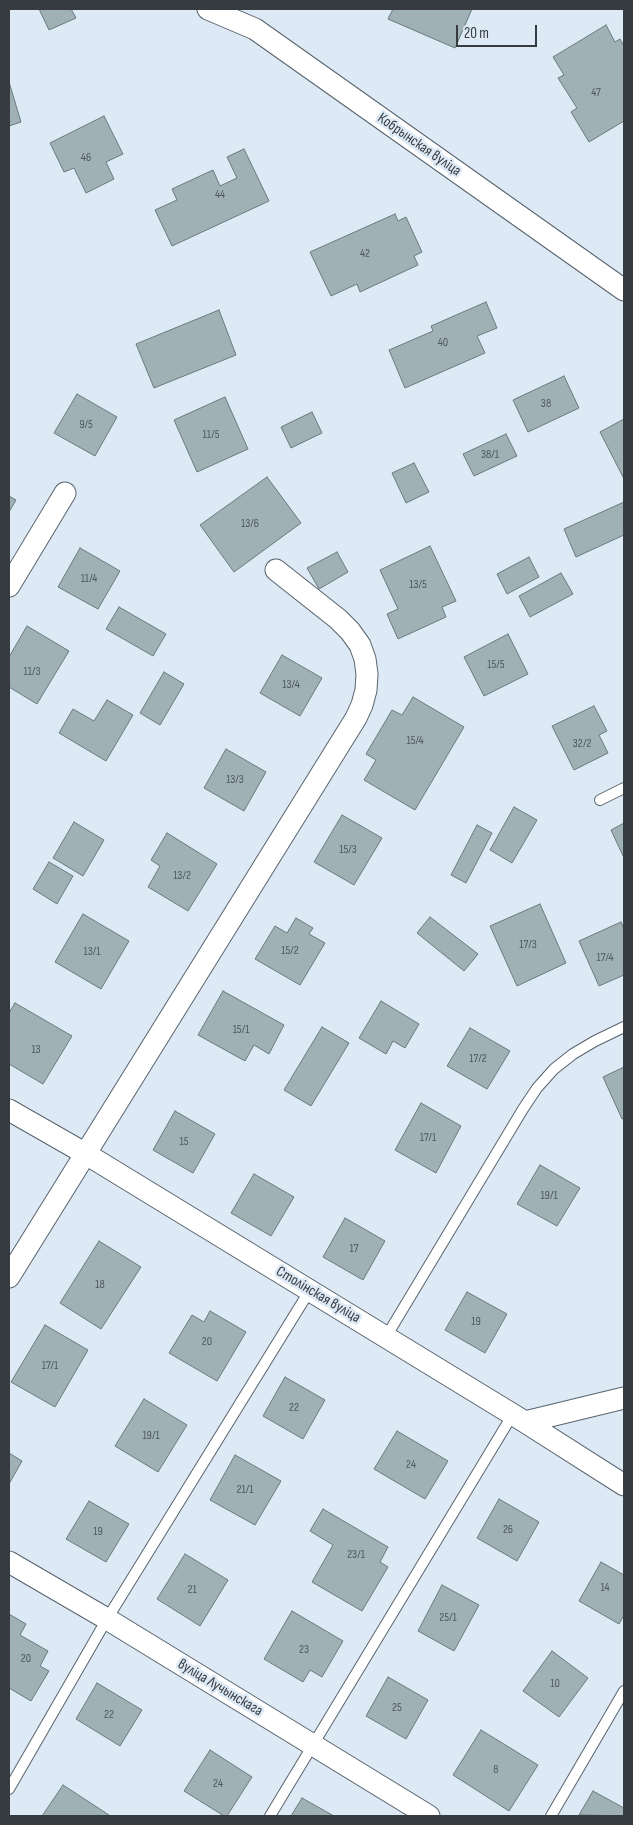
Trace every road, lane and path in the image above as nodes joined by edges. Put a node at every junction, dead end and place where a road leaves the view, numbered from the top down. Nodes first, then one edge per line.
1 (208, 9) edge
2 (624, 290) edge
3 (65, 493) dead end
4 (276, 570) dead end
5 (9, 586) edge
6 (624, 788) edge
7 (600, 800) dead end
8 (624, 1027) edge
9 (9, 1110) edge
10 (86, 1154) junction
11 (9, 1277) edge
12 (310, 1290) junction
13 (386, 1337) junction
14 (624, 1398) edge
15 (519, 1418) junction
16 (624, 1485) edge
17 (9, 1562) edge
18 (107, 1619) junction
19 (624, 1691) edge
20 (312, 1744) junction
21 (9, 1789) edge
22 (270, 1816) edge
23 (429, 1816) edge
24 (551, 1816) edge

1 - 2 street, Кобрынская вуліца
3 - 5 street
4 - 10 street
6 - 7 lane
8 - 13 lane
9 - 10 street, Столінская вуліца
10 - 11 street
10 - 12 street, Столінская вуліца
12 - 13 street, Столінская вуліца
12 - 18 lane
13 - 15 street, Столінская вуліца
14 - 15 street
15 - 16 street, Столінская вуліца
15 - 20 lane
17 - 18 street, вуліца Лучынскага
18 - 20 street, вуліца Лучынскага
18 - 21 lane
19 - 24 lane
20 - 22 lane
20 - 23 street, вуліца Лучынскага

